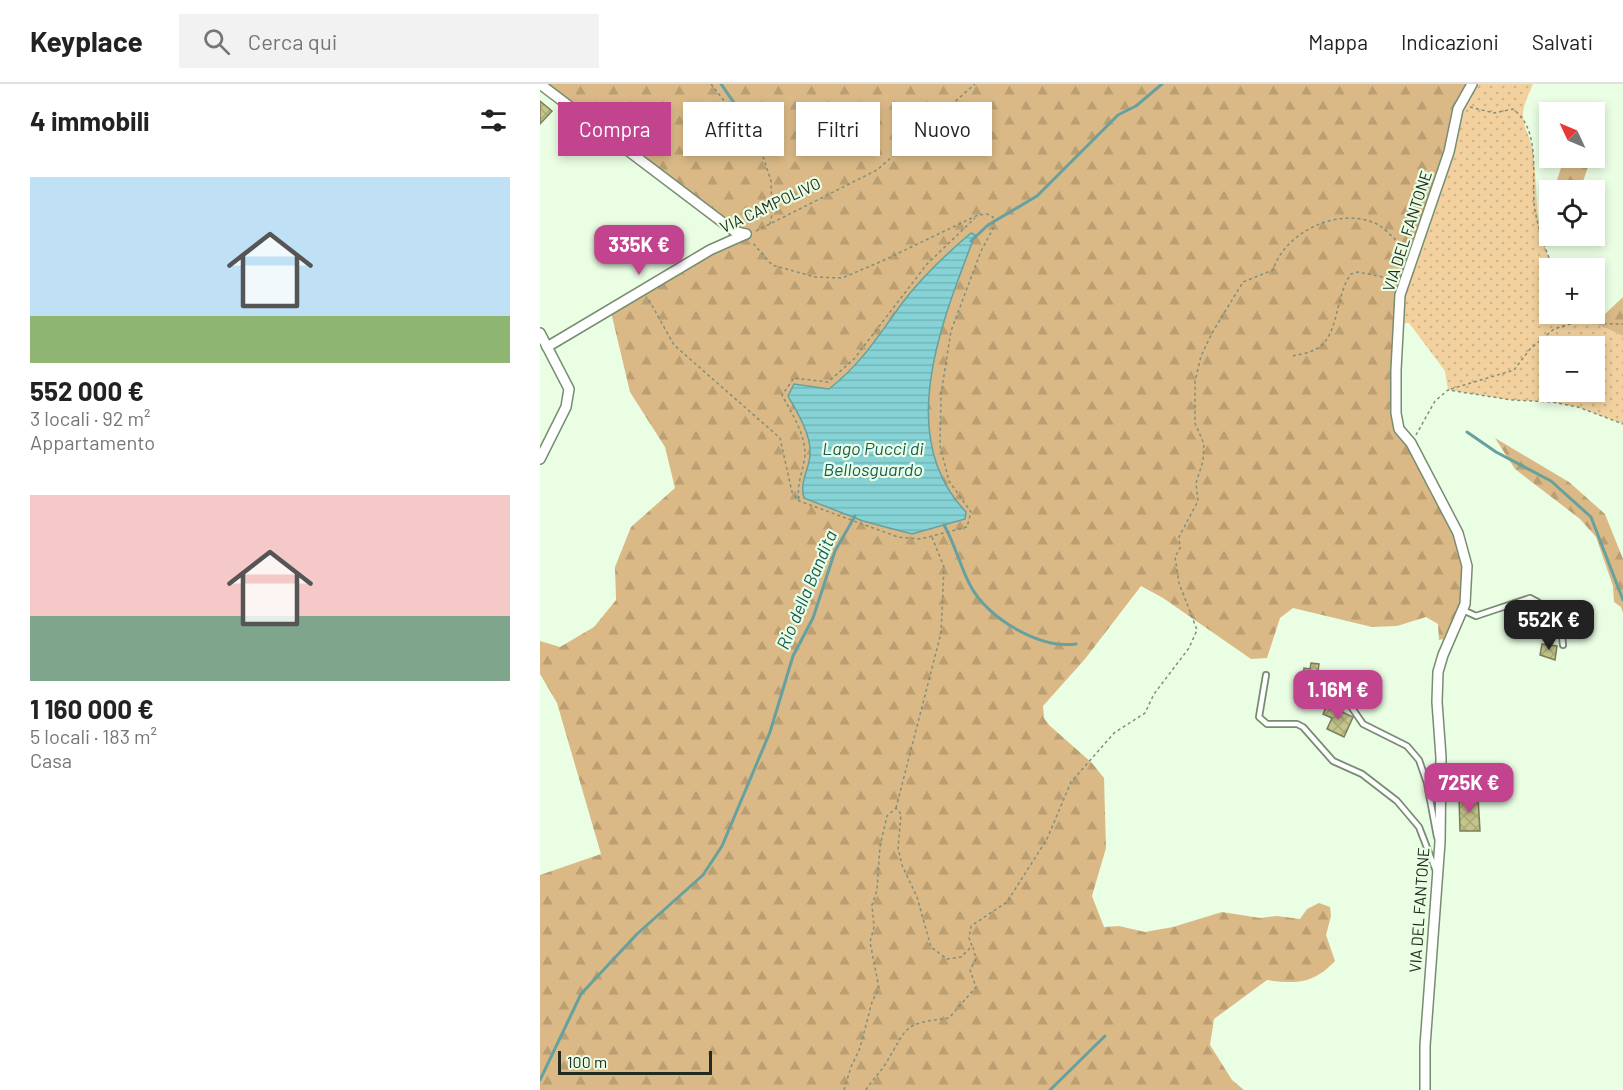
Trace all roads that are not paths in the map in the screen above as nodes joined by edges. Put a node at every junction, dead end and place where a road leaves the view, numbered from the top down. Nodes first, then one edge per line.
1 (540, 84) edge
2 (1472, 84) edge
3 (540, 333) edge
4 (548, 347) junction
5 (540, 459) edge
6 (1463, 610) junction
7 (1563, 645) dead end
8 (1266, 675) dead end
9 (1341, 692) dead end
10 (1440, 842) junction
11 (1437, 874) junction
12 (1425, 1090) edge

1 - 4 street, VIA CAMPOLIVO
2 - 6 street, VIA DEL FANTONE
3 - 4 street
4 - 5 street
6 - 7 lane
6 - 10 street, VIA DEL FANTONE
8 - 11 lane
9 - 10 lane
10 - 11 street, VIA DEL FANTONE
11 - 12 street, VIA DEL FANTONE

